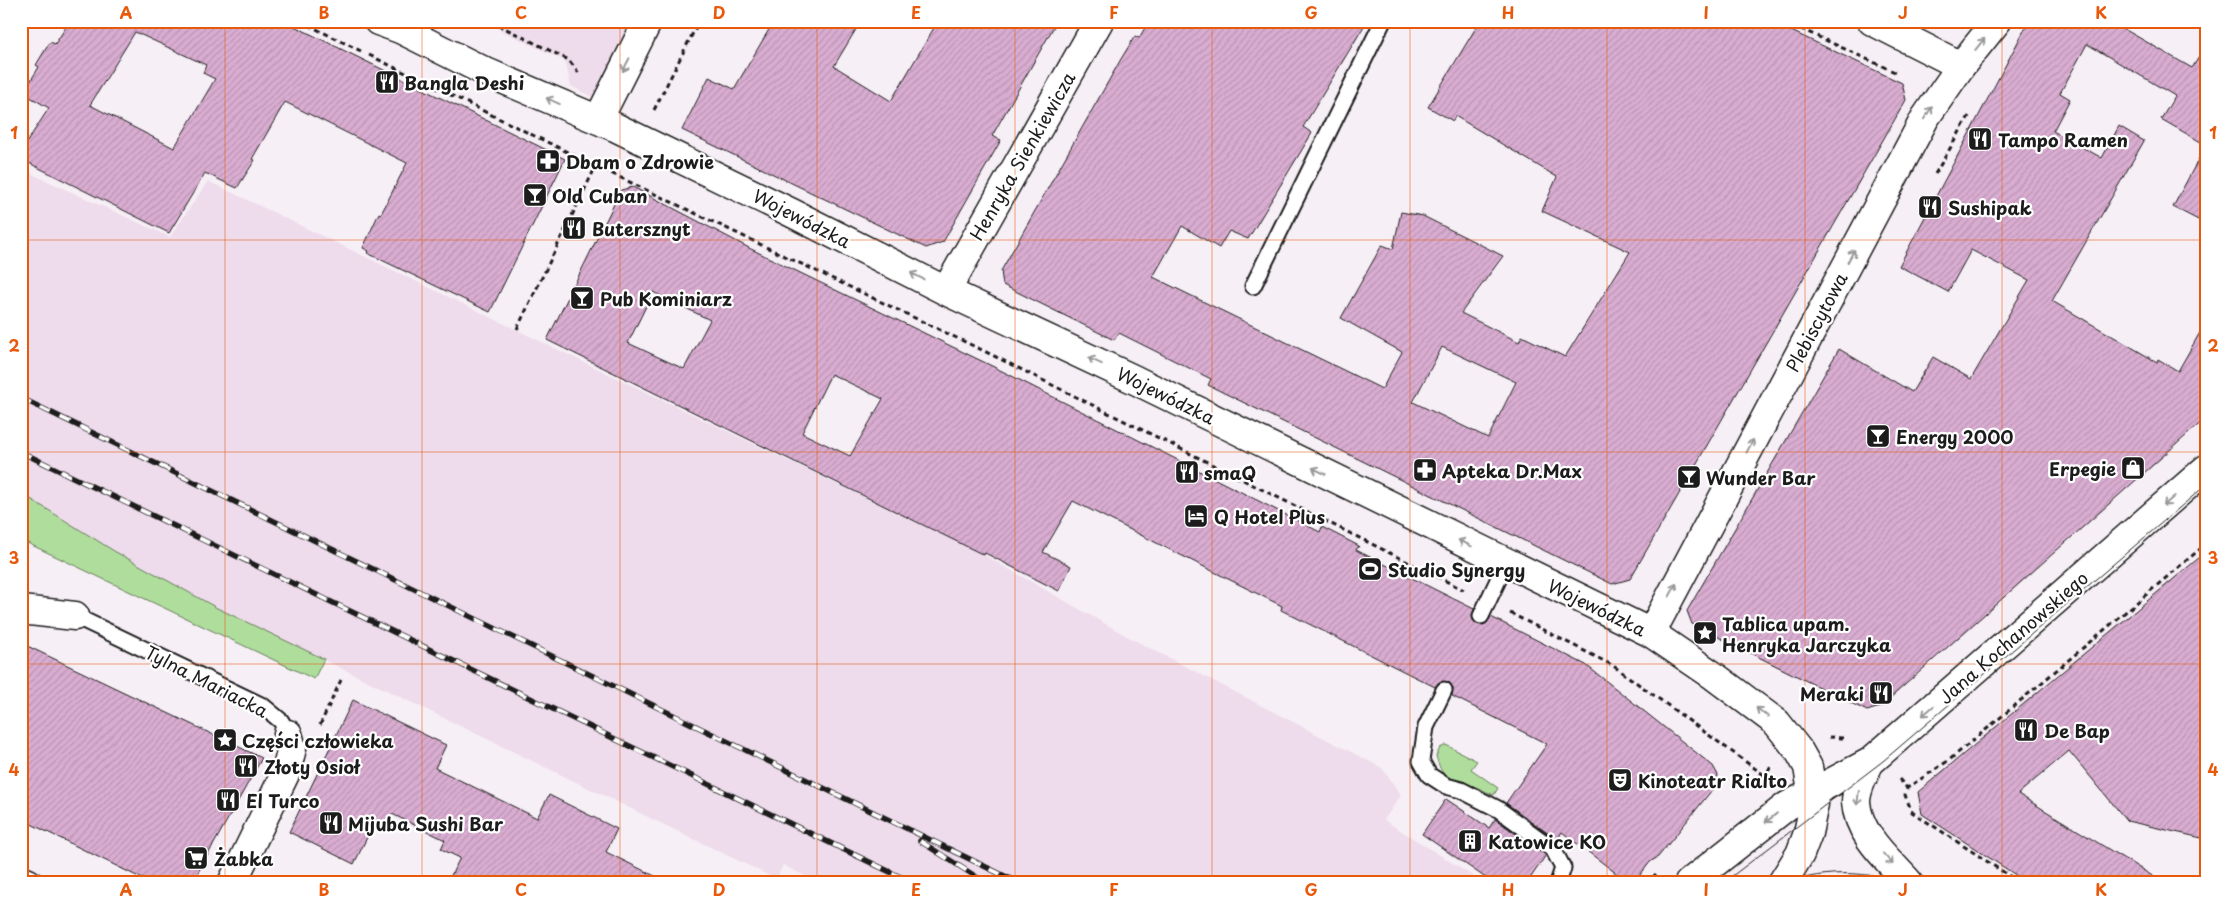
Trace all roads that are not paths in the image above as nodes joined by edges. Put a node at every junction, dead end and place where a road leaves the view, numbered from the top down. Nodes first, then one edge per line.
1 (378, 21) edge
2 (648, 21) edge
3 (1098, 21) edge
4 (1383, 21) edge
5 (1872, 21) edge
6 (1997, 21) edge
7 (1961, 66) junction
8 (598, 120) junction
9 (1253, 286) dead end
10 (946, 291) junction
11 (2206, 469) edge
12 (1506, 563) junction
13 (21, 610) edge
14 (75, 616) joint
15 (1481, 616) dead end
16 (1651, 633) junction
17 (1444, 690) dead end
18 (288, 734) joint
19 (1870, 762) junction
20 (1812, 792) junction
21 (21, 880) edge
22 (28, 883) edge
23 (232, 883) edge
24 (1558, 883) edge
25 (1689, 883) edge
26 (1782, 883) edge
27 (1909, 883) edge

8 -> 1 street, Wojewódzka
2 -> 8 street
3 - 10 street, Henryka Sienkiewicza
4 - 9 lane
5 - 7 street
7 -> 6 street, Plebiscytowa
16 -> 7 street, Plebiscytowa
10 -> 8 street, Wojewódzka
12 -> 10 street, Wojewódzka
11 -> 19 street, Jana Kochanowskiego
12 - 15 lane
12 - 16 street, Wojewódzka
13 - 14 street, Tylna Mariacka
14 - 18 lane, Tylna Mariacka
20 -> 16 street, Wojewódzka
17 - 24 lane
18 - 23 street, Tylna Mariacka
19 - 20 street, Jana Kochanowskiego
19 -> 27 street
20 -> 25 street, Jana Kochanowskiego
20 - 26 street, Wojewódzka
21 - 22 street

